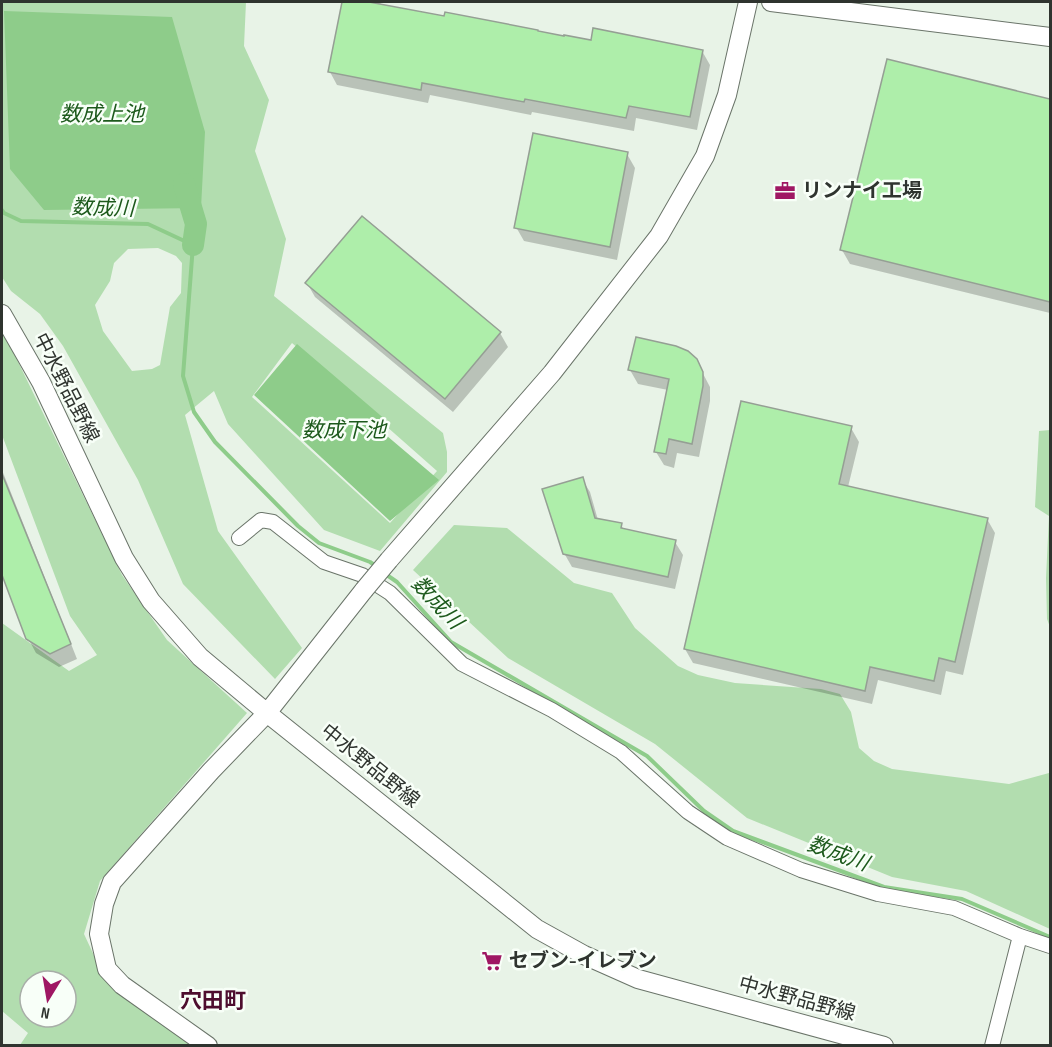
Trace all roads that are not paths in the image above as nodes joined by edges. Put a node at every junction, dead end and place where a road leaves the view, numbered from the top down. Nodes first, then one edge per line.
1 (748, 2) edge
2 (771, 2) edge
3 (1050, 37) edge
4 (2, 314) edge
5 (239, 538) dead end
6 (267, 713) junction
7 (1020, 936) junction
8 (1050, 946) edge
9 (208, 1046) edge
10 (884, 1046) edge
11 (992, 1046) edge

1 - 6 street, bridge
2 - 3 street
4 - 6 street, 中水野品野線
5 - 7 street
6 - 9 street
6 - 10 street, 中水野品野線
7 - 8 street
7 - 11 street

